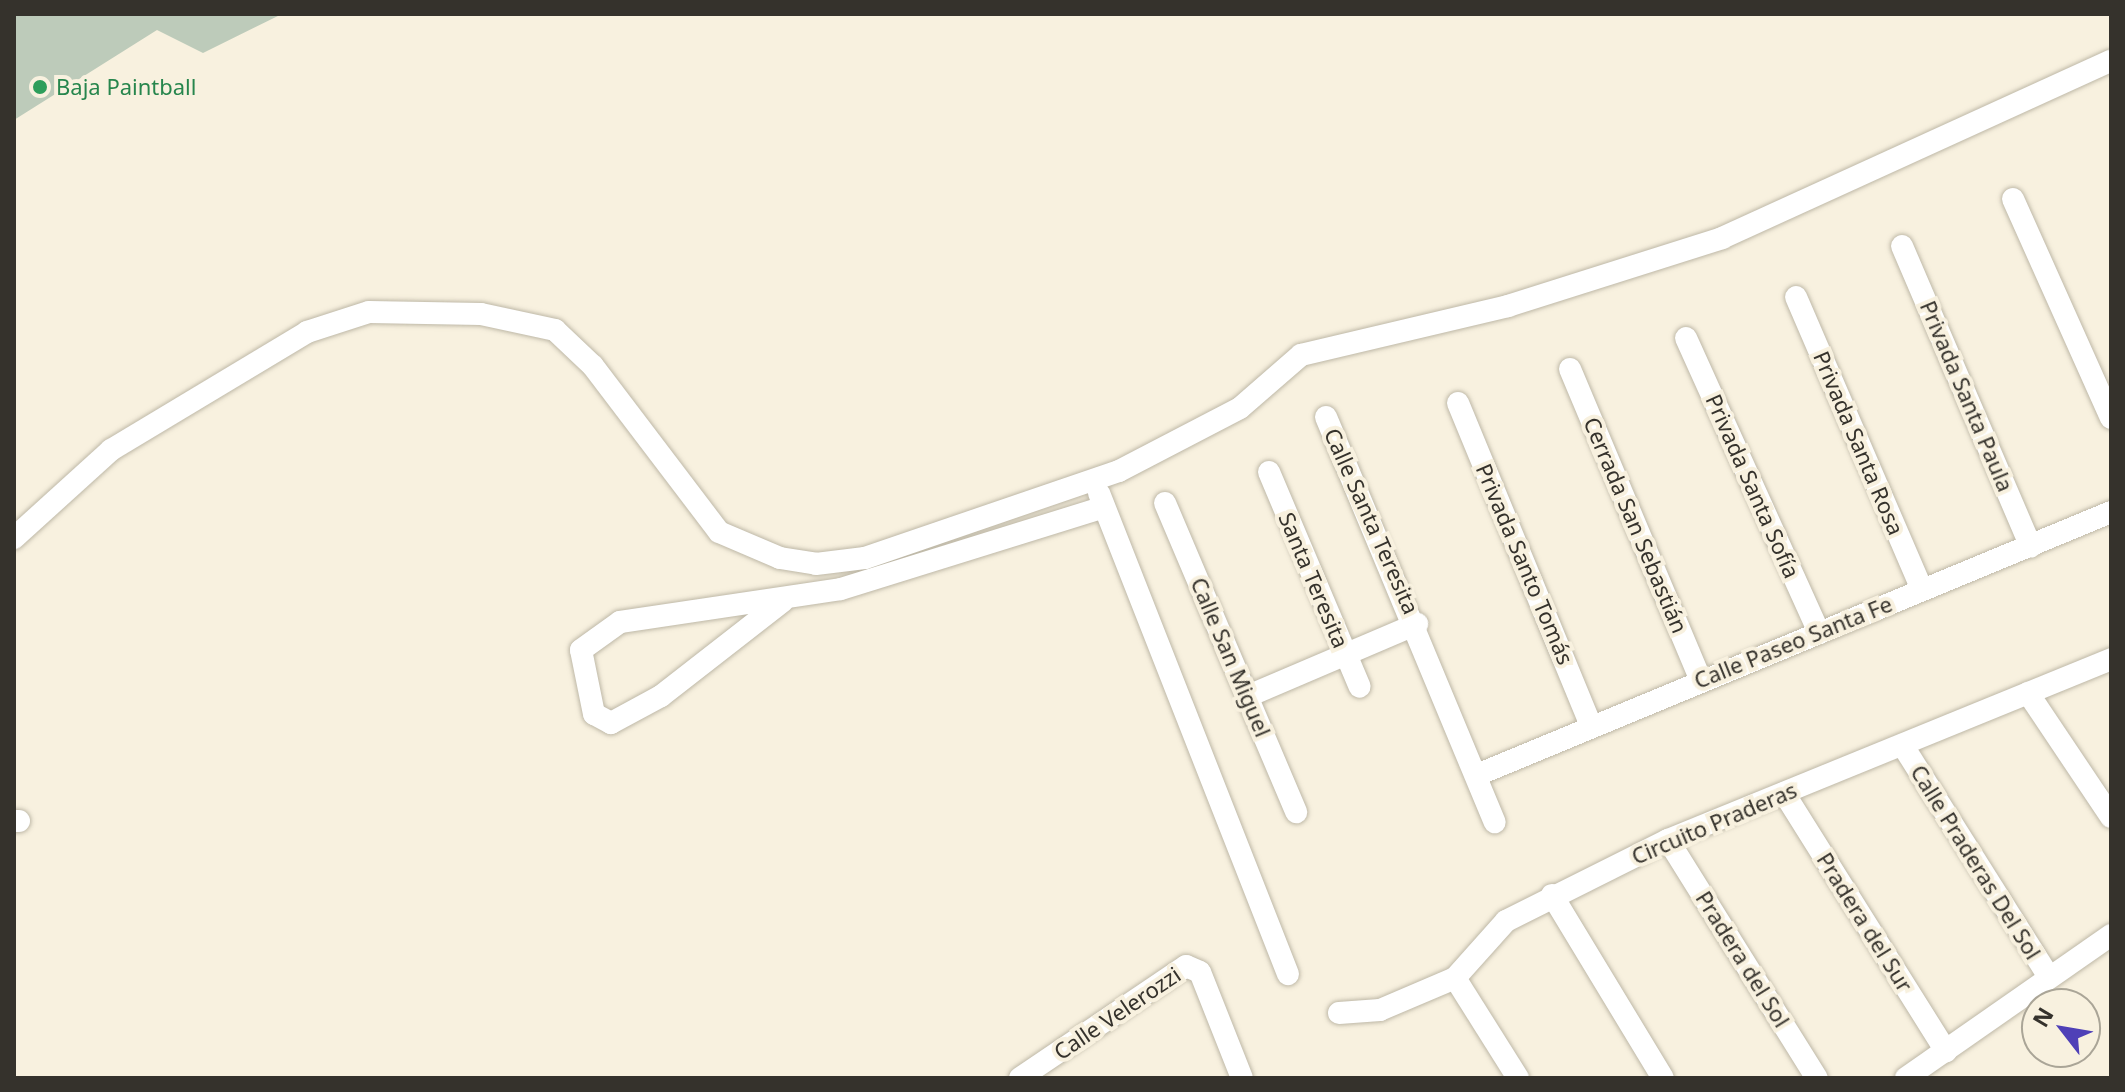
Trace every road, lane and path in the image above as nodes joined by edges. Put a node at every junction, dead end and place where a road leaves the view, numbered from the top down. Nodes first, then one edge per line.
1 (2111, 61) edge
2 (2013, 199) dead end
3 (1902, 246) dead end
4 (1796, 297) dead end
5 (1686, 338) dead end
6 (1570, 369) dead end
7 (1458, 403) dead end
8 (1326, 417) dead end
9 (2111, 418) edge
10 (1269, 472) dead end
11 (1094, 480) junction
12 (1165, 503) dead end
13 (1104, 507) junction
14 (2111, 512) edge
15 (14, 538) edge
16 (2031, 547) junction
17 (1922, 589) junction
18 (783, 601) junction
19 (1417, 624) junction
20 (1819, 633) junction
21 (1345, 654) junction
22 (2111, 659) edge
23 (1701, 680) junction
24 (1360, 687) dead end
25 (2028, 693) junction
26 (1248, 696) junction
27 (1591, 725) junction
28 (1903, 746) junction
29 (1477, 775) junction
30 (1784, 793) junction
31 (1296, 812) dead end
32 (2111, 817) edge
33 (1495, 822) dead end
34 (1668, 840) junction
35 (1552, 895) junction
36 (2111, 935) edge
37 (1288, 974) dead end
38 (2049, 977) junction
39 (1455, 978) junction
40 (1339, 1013) dead end
41 (1946, 1051) junction
42 (1020, 1078) edge
43 (1242, 1078) edge
44 (1518, 1078) edge
45 (1663, 1078) edge
46 (1817, 1078) edge
47 (1906, 1078) edge

1 - 11 street
2 - 9 street
3 - 16 street, Privada Santa Paula
4 - 17 street, Privada Santa Rosa
5 - 20 street, Privada Santa Sofía
6 - 23 street, Cerrada San Sebastián
7 - 27 street, Privada Santo Tomás
8 - 19 street, Calle Santa Teresita
10 - 21 street, Santa Teresita
11 - 13 street
11 - 15 street
12 - 26 street, Calle San Miguel
13 - 18 street
13 - 37 street
14 - 16 street, Calle Paseo Santa Fe
16 - 17 street, Calle Paseo Santa Fe
17 - 20 street, Calle Paseo Santa Fe
18 - 18 street
19 - 21 street, Calle Santa Teresita
19 - 29 street, Calle Santa Teresita
20 - 23 street, Calle Paseo Santa Fe
21 - 24 street, Santa Teresita
21 - 26 street, Calle Santa Teresita
22 - 25 street, Circuito Praderas
23 - 27 street, Calle Paseo Santa Fe
25 - 28 street, Circuito Praderas
25 - 32 street
26 - 31 street, Calle San Miguel
27 - 29 street, Calle Paseo Santa Fe
28 - 30 street, Circuito Praderas
28 - 38 street, Calle Praderas Del Sol
29 - 33 street, Calle Santa Teresita
30 - 34 street, Circuito Praderas
30 - 41 street, Pradera del Sur
34 - 35 street, Circuito Praderas
34 - 46 street, Pradera del Sol
35 - 39 street, Circuito Praderas
35 - 45 street
36 - 38 street
38 - 41 street
39 - 40 street, Circuito Praderas
39 - 44 street
41 - 47 street
42 - 43 street, Calle Velerozzi

